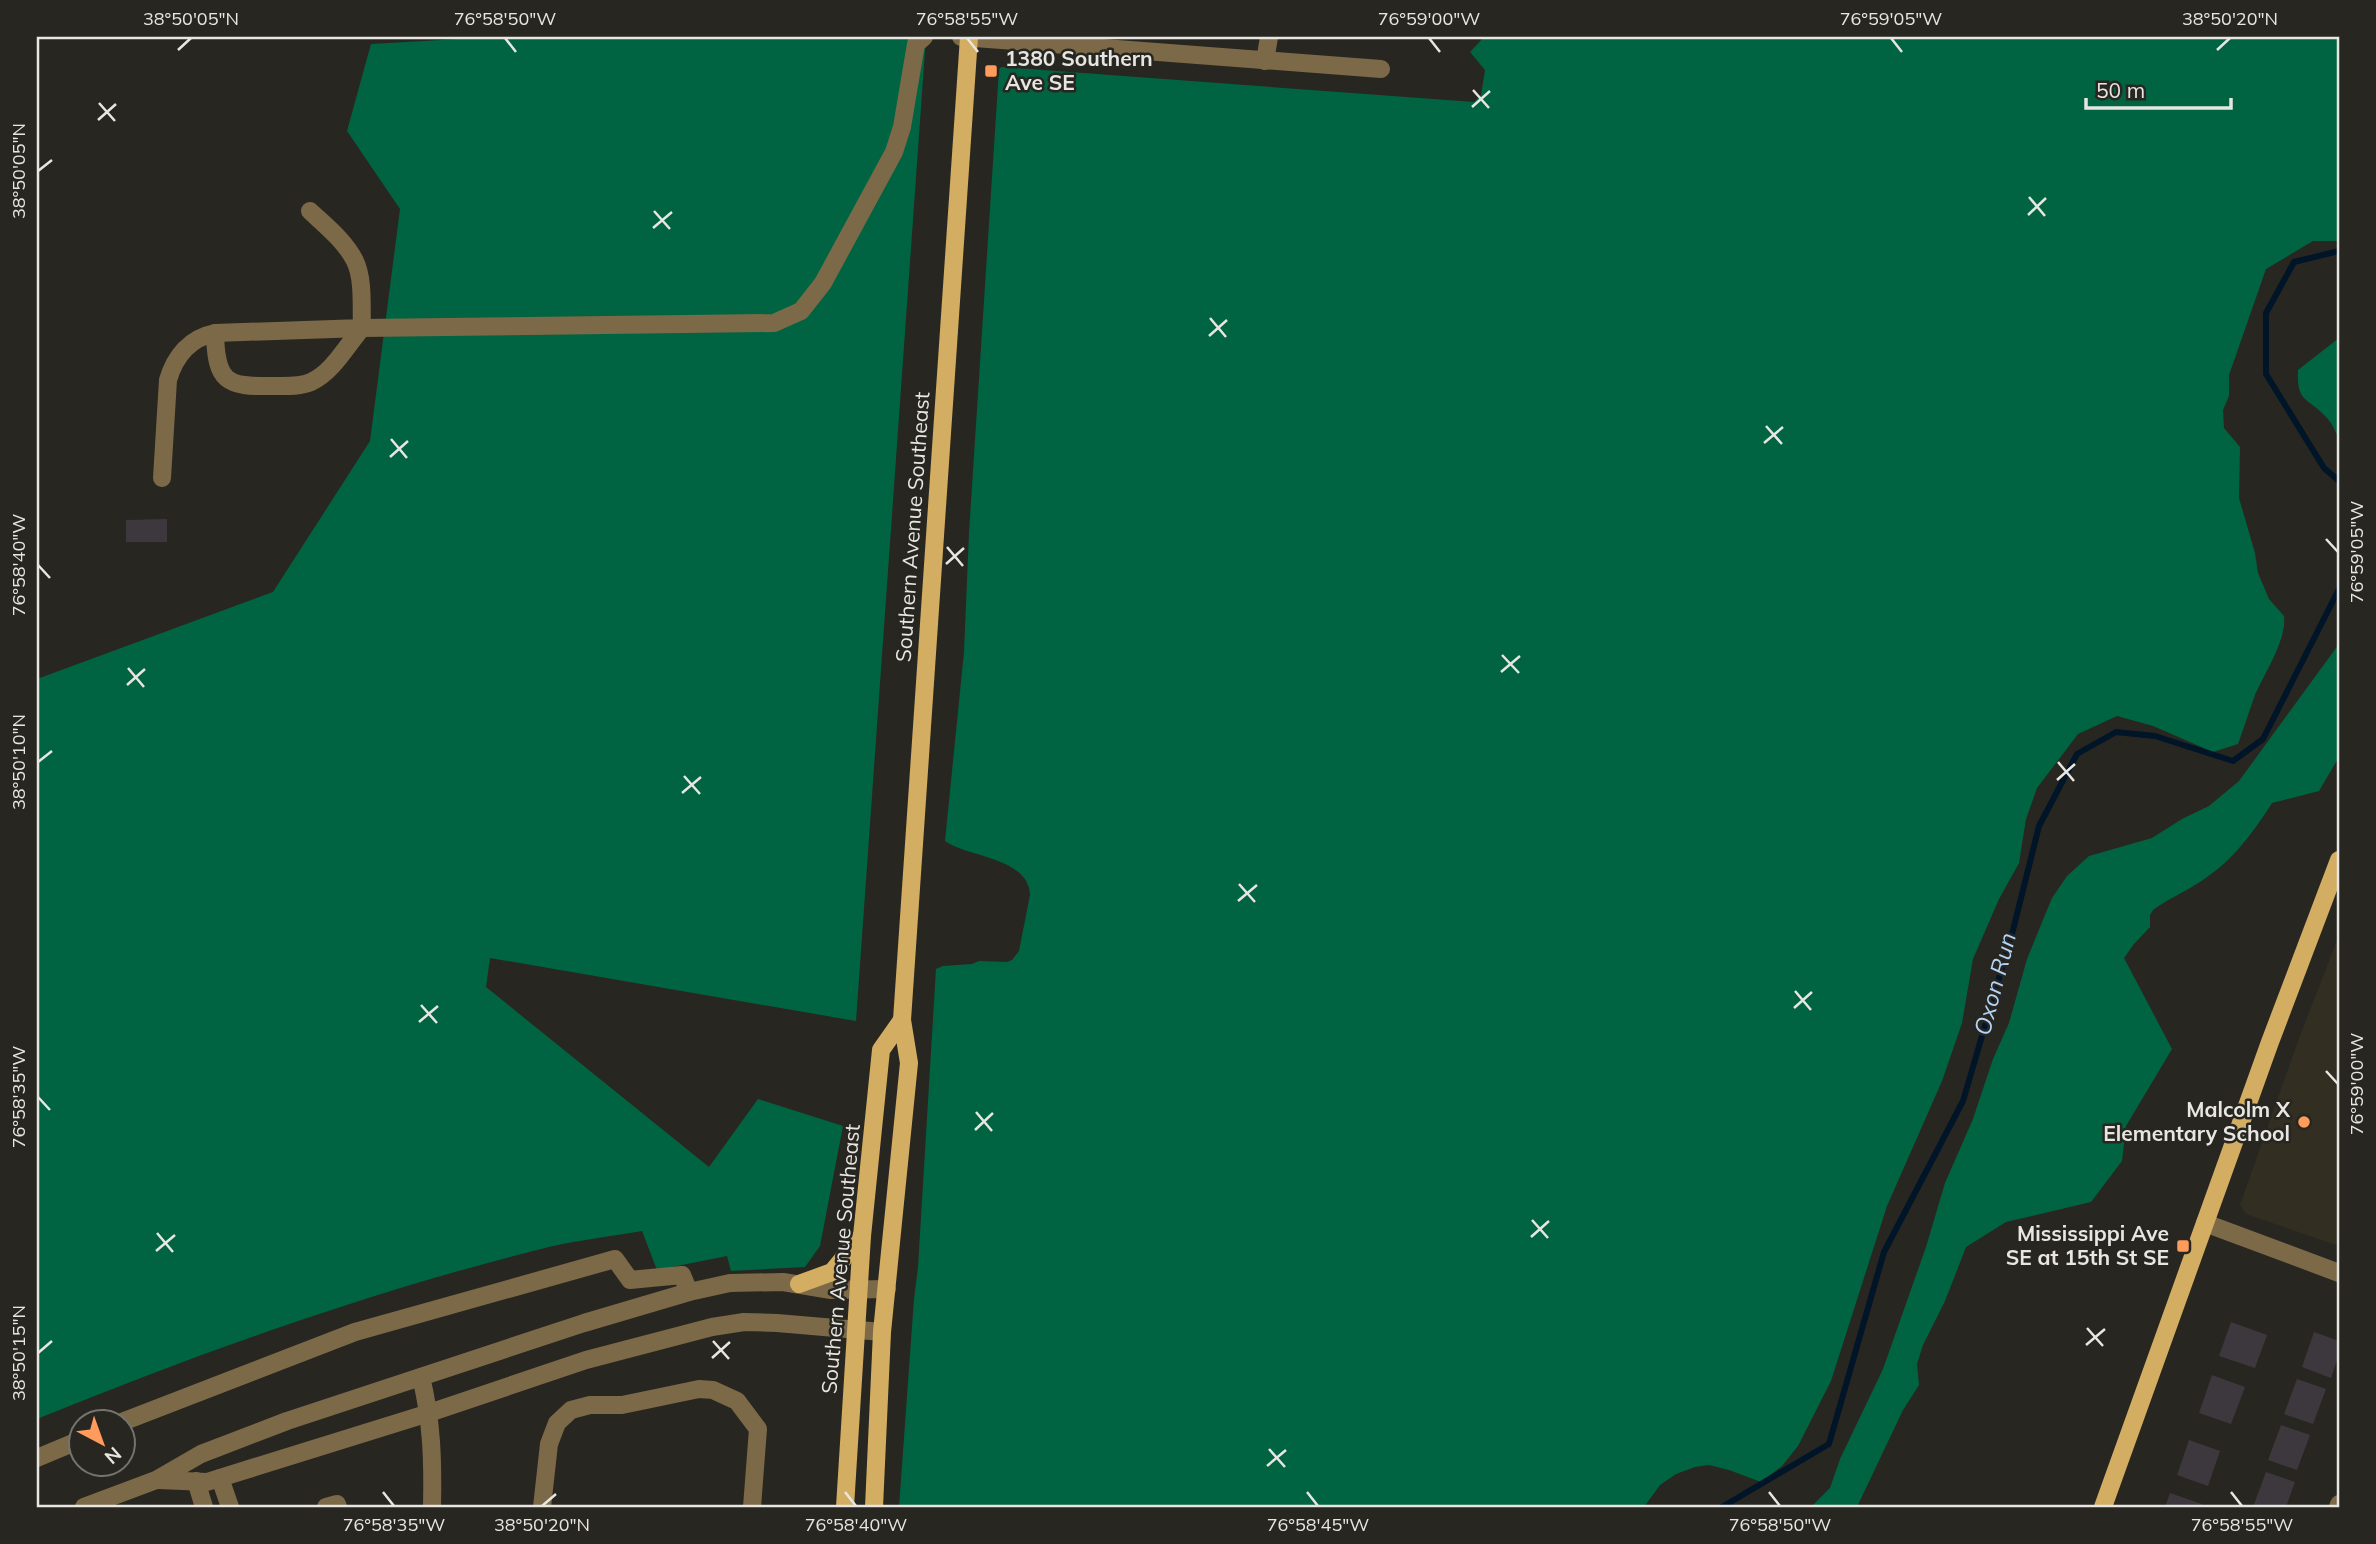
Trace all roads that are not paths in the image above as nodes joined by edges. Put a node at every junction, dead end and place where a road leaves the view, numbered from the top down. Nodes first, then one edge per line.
1 (923, 37) edge
2 (961, 37) edge
3 (969, 37) edge
4 (1269, 37) edge
5 (1265, 61) junction
6 (1381, 69) dead end
7 (310, 211) dead end
8 (362, 328) junction
9 (215, 333) junction
10 (162, 478) dead end
11 (2339, 860) edge
12 (902, 1020) junction
13 (2205, 1223) junction
14 (862, 1236) junction
15 (2339, 1273) edge
16 (799, 1284) junction
17 (859, 1289) junction
18 (887, 1289) junction
19 (689, 1292) junction
20 (856, 1329) junction
21 (882, 1332) junction
22 (421, 1377) junction
23 (429, 1413) junction
24 (136, 1417) edge
25 (66, 1446) edge
26 (37, 1458) edge
27 (156, 1480) junction
28 (208, 1480) junction
29 (84, 1507) edge
30 (204, 1507) edge
31 (215, 1507) edge
32 (230, 1507) edge
33 (326, 1507) edge
34 (338, 1507) edge
35 (432, 1507) edge
36 (542, 1507) edge
37 (752, 1507) edge
38 (845, 1507) edge
39 (874, 1507) edge
40 (2102, 1507) edge

1 - 8 street
2 - 3 street
3 - 5 street
3 - 12 main road, Southern Avenue Southeast
4 - 5 street
5 - 6 street
7 - 8 street
8 - 9 street
8 - 9 street
9 - 10 street
11 - 13 main road
12 - 14 main road, Southern Avenue Southeast
12 - 18 main road, Southern Avenue Southeast
13 - 15 street
13 - 40 main road
14 - 16 main road
14 - 17 main road, Southern Avenue Southeast
16 - 17 street
16 - 19 street
17 - 18 street
17 - 20 main road, Southern Avenue Southeast
18 - 21 main road, Southern Avenue Southeast
19 - 22 street
19 - 24 street
20 - 21 street
20 - 23 street
20 - 38 main road, Southern Avenue Southeast
21 - 39 main road, Southern Avenue Southeast
22 - 23 street
22 - 27 street
23 - 28 street
23 - 35 street
25 - 26 street
27 - 28 street
27 - 29 street
28 - 30 street
28 - 31 street
28 - 32 street
33 - 34 street
36 - 37 street

